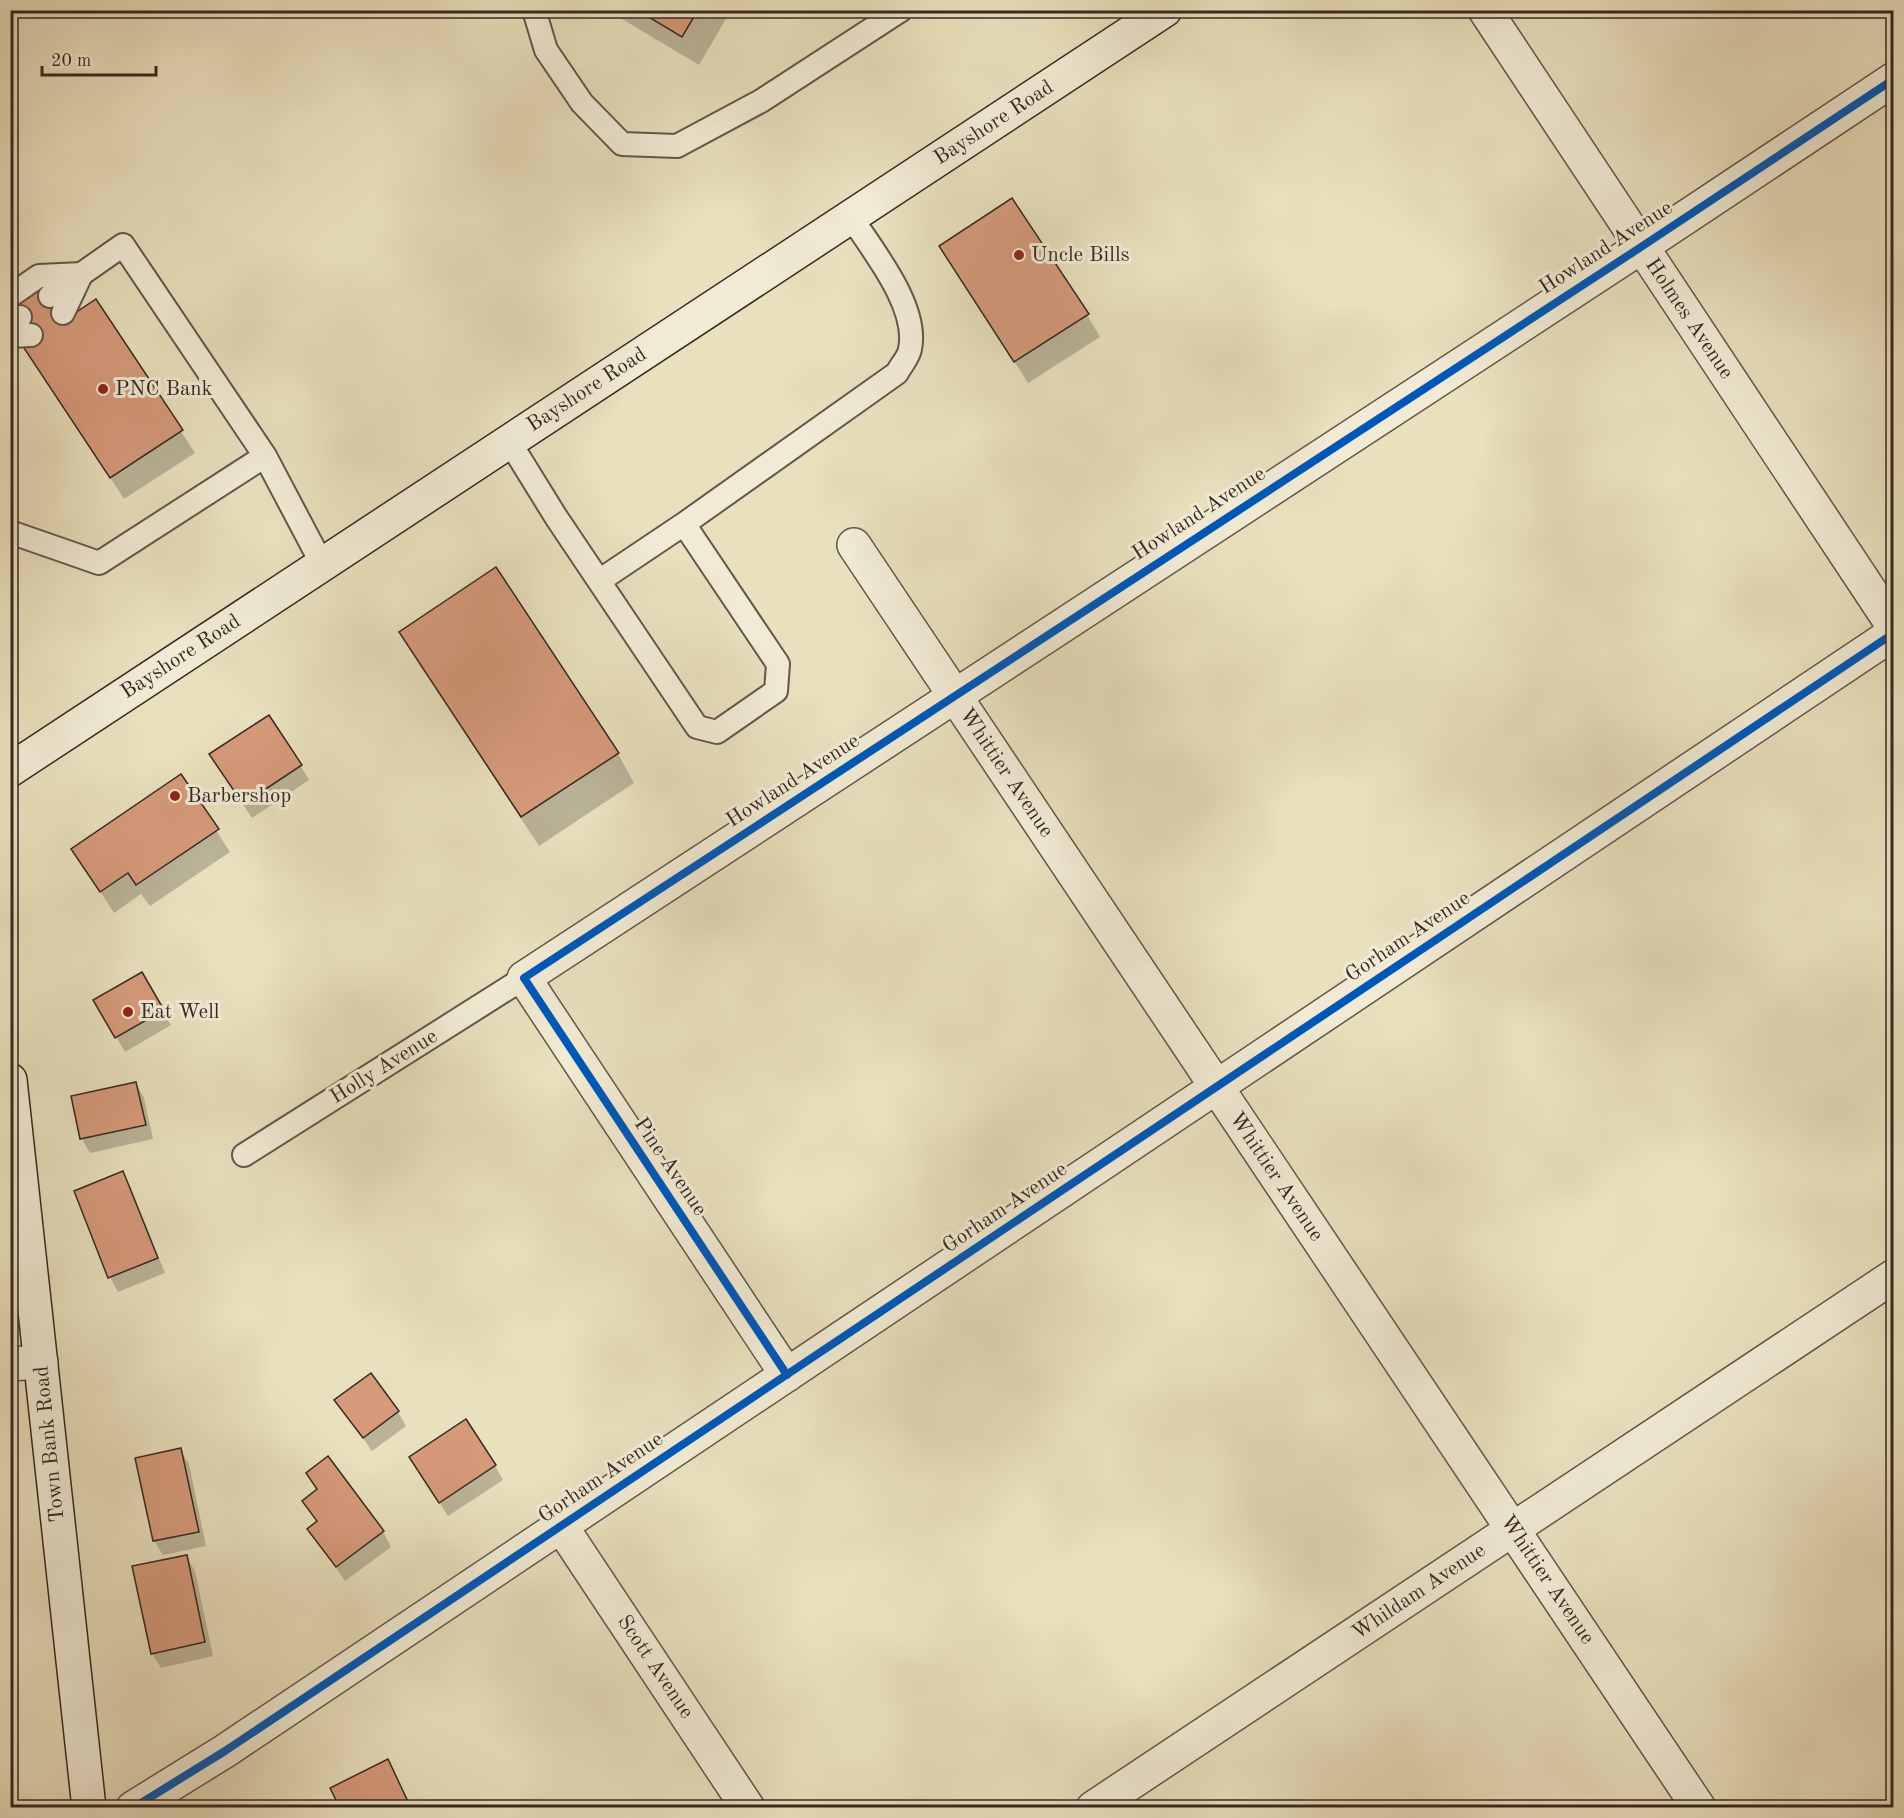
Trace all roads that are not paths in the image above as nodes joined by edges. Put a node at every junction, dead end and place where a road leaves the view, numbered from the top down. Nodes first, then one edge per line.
1 (534, 10) edge
2 (901, 10) edge
3 (1165, 10) edge
4 (1485, 10) edge
5 (1893, 80) edge
6 (851, 217) junction
7 (1641, 247) junction
8 (82, 274) junction
9 (10, 296) edge
10 (57, 305) dead end
11 (509, 441) junction
12 (265, 456) junction
13 (684, 524) junction
14 (12, 532) edge
15 (854, 545) dead end
16 (322, 564) junction
17 (599, 581) junction
18 (1893, 627) edge
19 (1893, 633) edge
20 (955, 696) junction
21 (10, 770) edge
22 (524, 978) junction
23 (10, 1080) edge
24 (1216, 1087) junction
25 (244, 1155) dead end
26 (1893, 1276) edge
27 (26, 1363) edge
28 (787, 1375) junction
29 (561, 1526) junction
30 (1513, 1529) junction
31 (89, 1808) edge
32 (133, 1808) edge
33 (748, 1808) edge
34 (1093, 1808) edge
35 (1699, 1808) edge

1 - 2 lane
3 - 6 street, Bayshore Road
4 - 7 street, Holmes Avenue
5 - 7 street, Howland Avenue
6 - 11 street, Bayshore Road
6 - 13 lane
7 - 18 street, Holmes Avenue
7 - 20 street, Howland Avenue
8 - 9 lane
8 - 10 lane
8 - 12 lane
11 - 16 street, Bayshore Road
11 - 17 lane
12 - 14 lane
12 - 16 lane
13 - 17 lane
13 - 17 lane
15 - 20 street, Whittier Avenue
16 - 21 street, Bayshore Road
19 - 24 street, Gorham Avenue
20 - 22 street, Howland Avenue
20 - 24 street, Whittier Avenue
22 - 25 lane, Holly Avenue
22 - 28 street, Pine Avenue
23 - 27 street, Town Bank Road
24 - 28 street, Gorham Avenue
24 - 30 street, Whittier Avenue
26 - 30 street, Whildam Avenue
27 - 31 street, Town Bank Road
28 - 29 street, Gorham Avenue
29 - 32 street, Gorham Avenue
29 - 33 street, Scott Avenue
30 - 34 street, Whildam Avenue
30 - 35 street, Whittier Avenue

